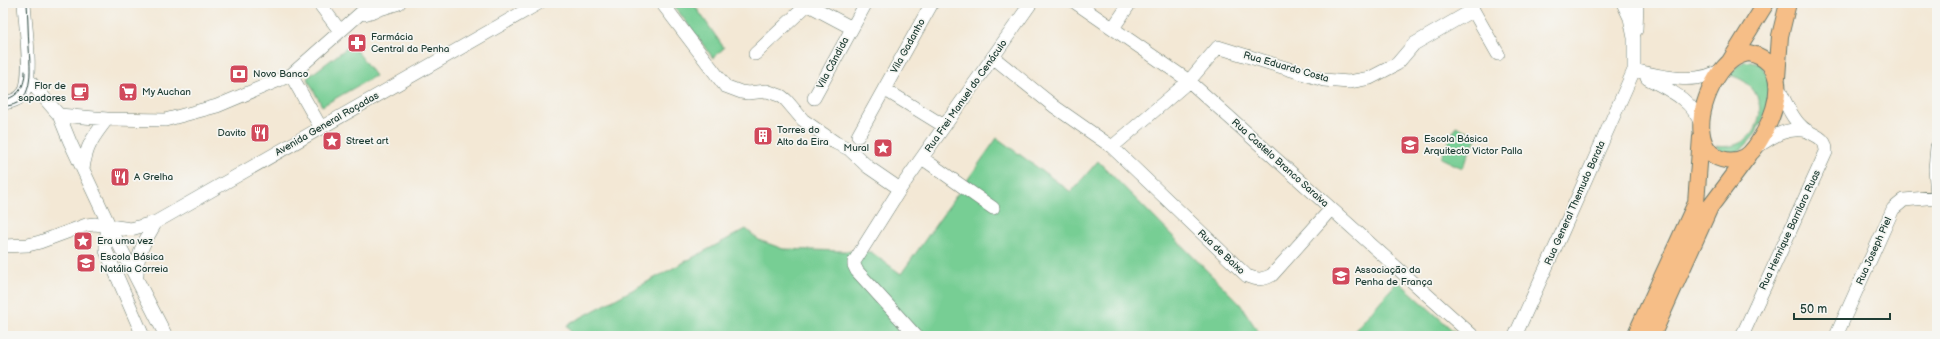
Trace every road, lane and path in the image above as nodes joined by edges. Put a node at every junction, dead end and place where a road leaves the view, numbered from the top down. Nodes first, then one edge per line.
1 (24, 3) edge
2 (319, 3) edge
3 (372, 3) edge
4 (399, 3) edge
5 (539, 3) edge
6 (662, 3) edge
7 (866, 3) edge
8 (932, 3) edge
9 (1031, 3) edge
10 (1076, 3) edge
11 (1127, 3) edge
12 (1623, 3) edge
13 (1637, 3) edge
14 (1766, 3) edge
15 (1788, 3) edge
16 (806, 4) edge
17 (1471, 7) edge
18 (360, 15) junction
19 (852, 28) junction
20 (1113, 28) junction
21 (340, 31) junction
22 (1634, 44) junction
23 (755, 54) dead end
24 (1498, 54) dead end
25 (994, 58) junction
26 (1727, 64) junction
27 (1634, 70) junction
28 (291, 75) junction
29 (28, 79) junction
30 (1189, 81) junction
31 (1777, 81) junction
32 (884, 89) junction
33 (814, 98) dead end
34 (3, 103) edge
35 (59, 114) junction
36 (107, 119) junction
37 (944, 126) junction
38 (321, 128) junction
39 (1702, 128) junction
40 (1808, 131) junction
41 (858, 136) dead end
42 (1112, 147) junction
43 (1937, 147) edge
44 (1751, 151) junction
45 (922, 158) junction
46 (83, 169) junction
47 (900, 189) junction
48 (1937, 196) edge
49 (993, 208) dead end
50 (1331, 209) junction
51 (156, 222) junction
52 (109, 225) junction
53 (3, 246) edge
54 (137, 278) junction
55 (143, 336) edge
56 (166, 336) edge
57 (916, 336) edge
58 (1473, 336) edge
59 (1515, 336) edge
60 (1635, 336) edge
61 (1652, 336) edge
62 (1742, 336) edge
63 (1836, 336) edge

1 - 29 street
2 - 21 street
3 - 18 street
4 - 18 street
5 - 38 street, Avenida General Roçadas
6 - 47 street
7 - 19 street, Vila Cândida
8 - 32 street, Vila Gadanho
9 - 25 street, Rua Frei Manuel do Cenáculo
10 - 20 street, Rua Castelo Branco Saraiva
11 - 20 street
12 - 22 street
13 - 22 street
14 - 26 main road
15 - 31 main road
16 - 19 street, Vila Cândida
16 - 23 street, Vila Cândida
17 - 24 street
17 - 30 street, Rua Eduardo Costa
18 - 21 street
19 - 33 street, Vila Cândida
20 - 30 street, Rua Castelo Branco Saraiva
21 - 28 street
22 - 27 street
25 - 37 street, Rua Frei Manuel do Cenáculo
25 - 42 street
26 - 27 street
26 - 31 main road
26 - 39 main road
27 - 39 street
27 - 59 street, Rua General Themudo Barata
28 - 36 street
28 - 38 street
29 - 34 street
29 - 35 street
30 - 42 street
30 - 50 street, Rua Castelo Branco Saraiva
31 - 40 street, Rua Henrique Barrilaro Ruas
31 - 44 main road
32 - 37 street
32 - 41 street, Vila Gadanho
35 - 36 street
35 - 46 street
36 - 46 street
37 - 45 street, Rua Frei Manuel do Cenáculo
38 - 51 street, Avenida General Roçadas
39 - 44 main road
39 - 60 main road
40 - 44 street
40 - 62 street, Rua Henrique Barrilaro Ruas
42 - 50 street, Rua de Baixo
43 - 48 street
44 - 61 main road
45 - 47 street, Rua Frei Manuel do Cenáculo
45 - 49 street
46 - 52 street
47 - 57 street, Rua Frei Manuel do Cenáculo
48 - 63 street, Rua Joseph Piel
50 - 58 street, Rua Castelo Branco Saraiva
51 - 52 street, Avenida General Roçadas
51 - 54 street
52 - 53 street, Avenida General Roçadas
52 - 54 street
52 - 55 street
54 - 56 street

